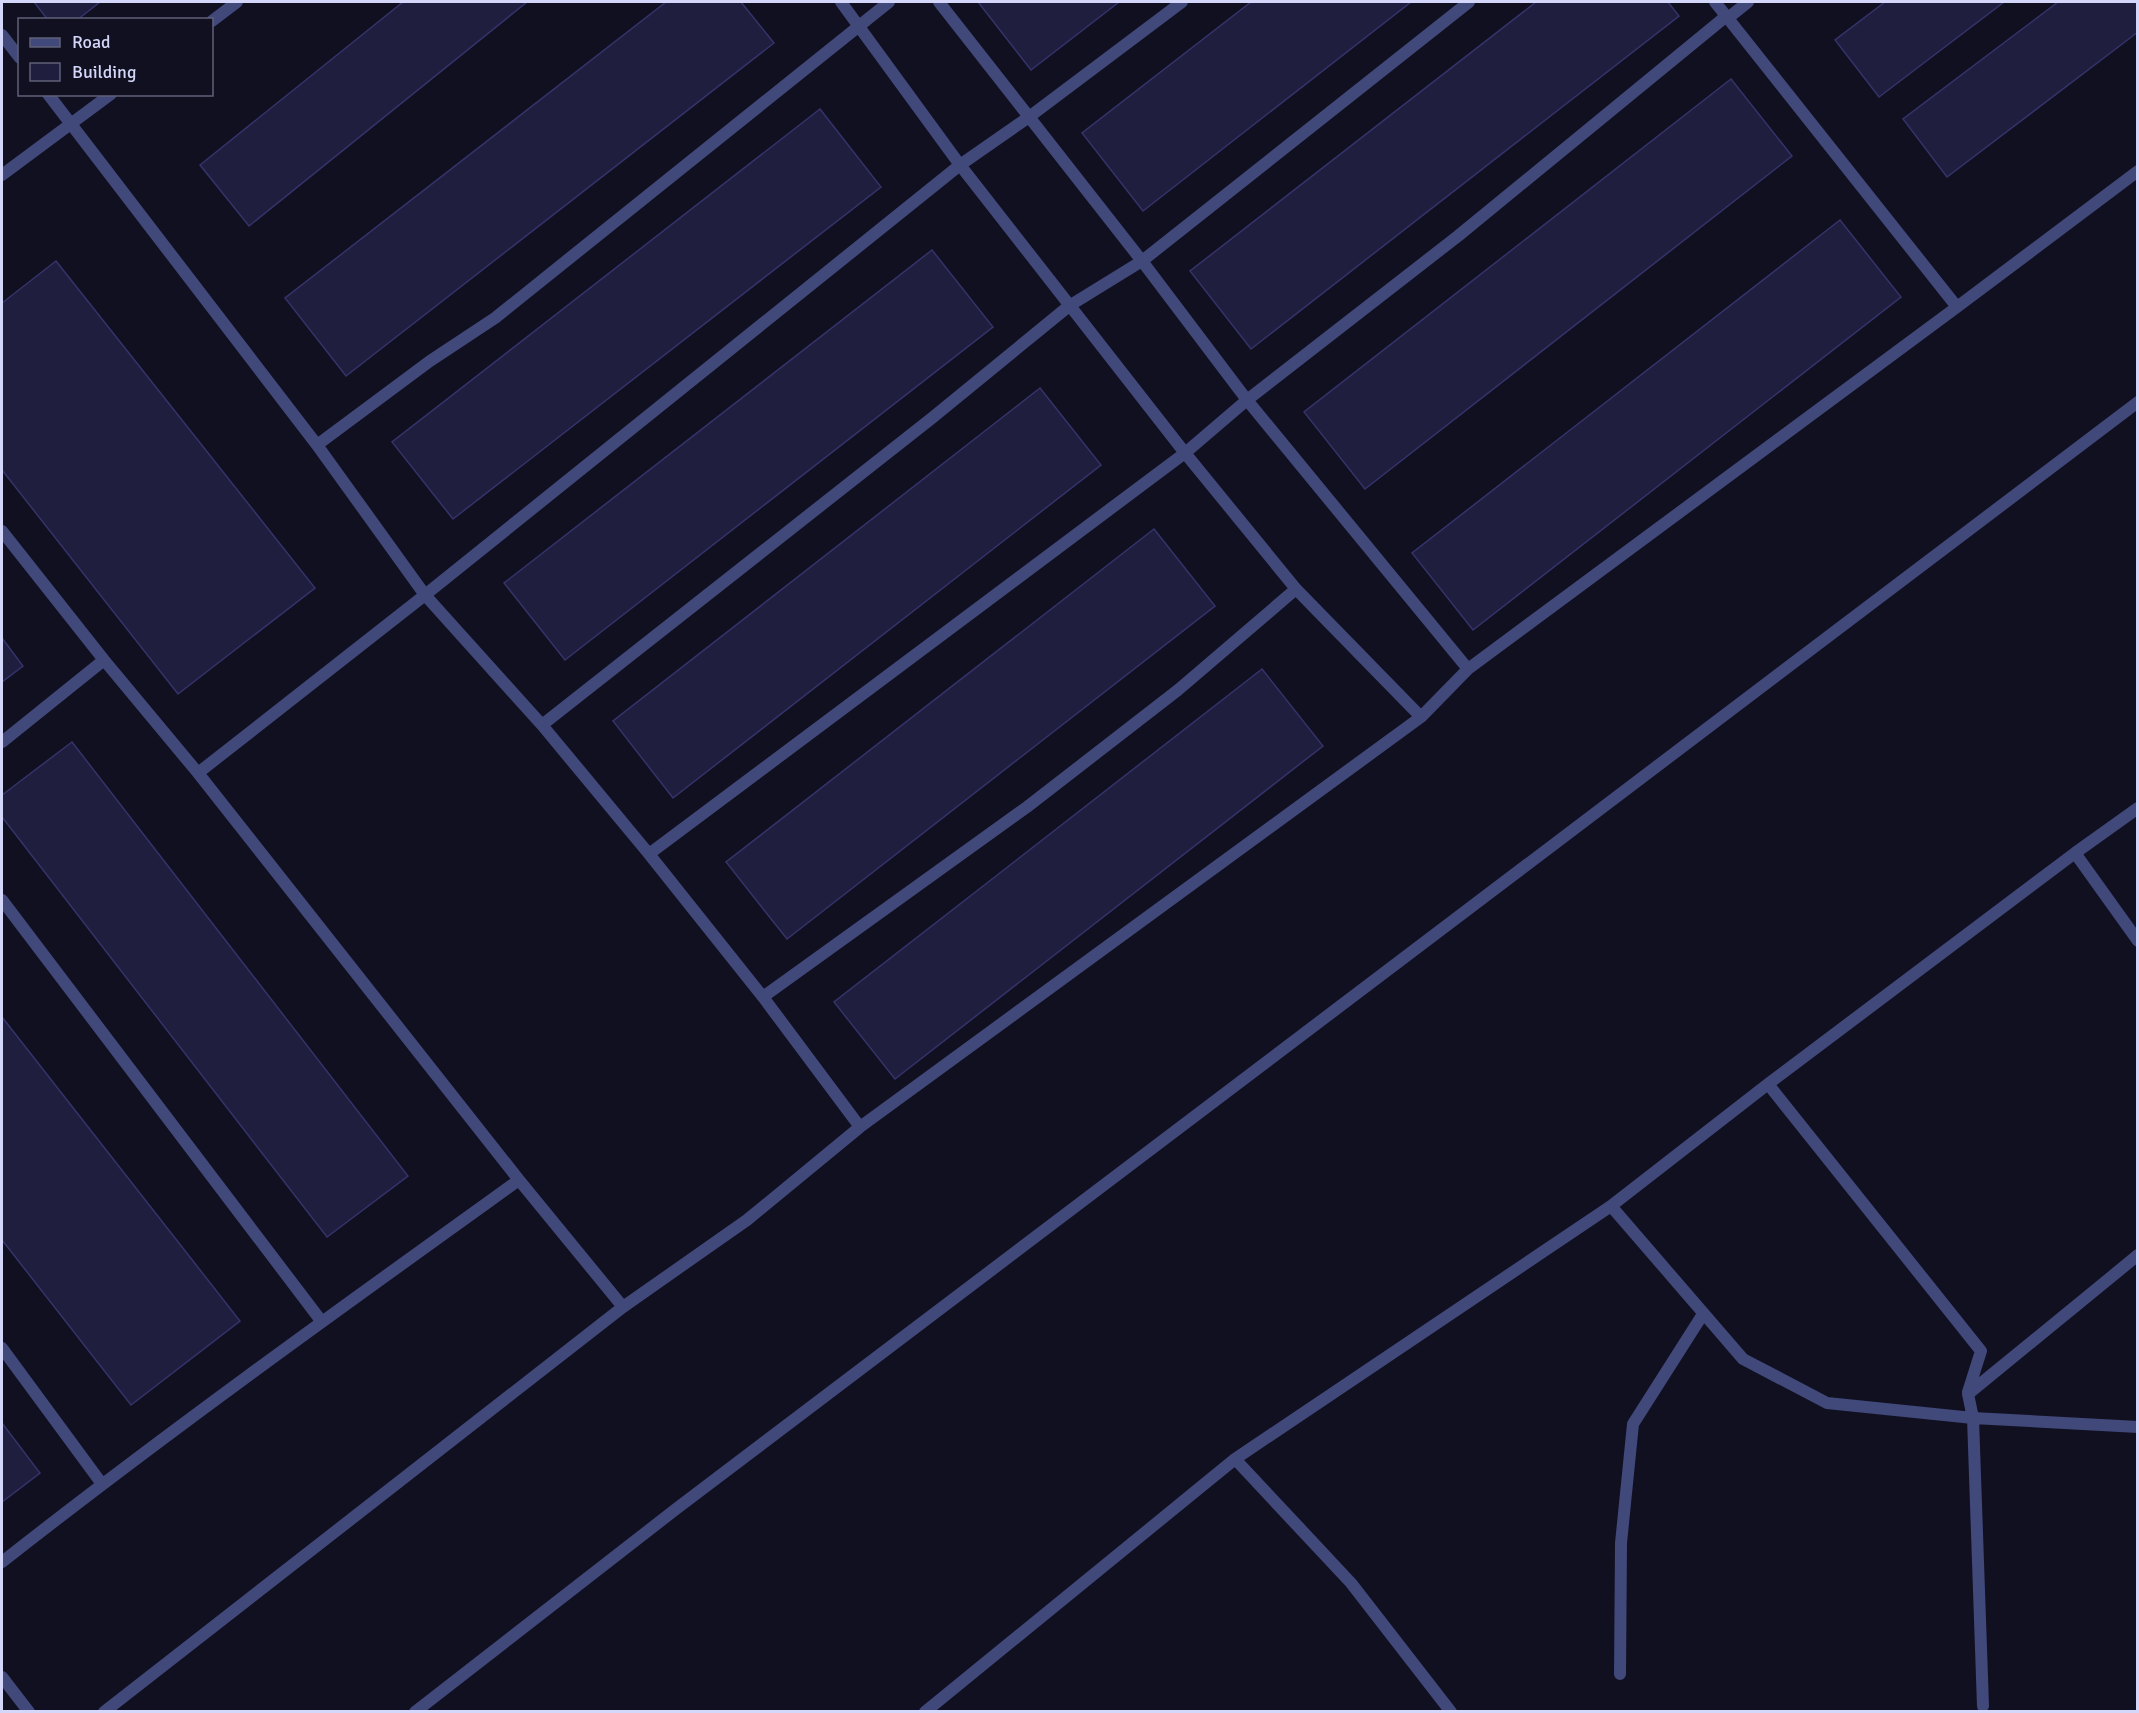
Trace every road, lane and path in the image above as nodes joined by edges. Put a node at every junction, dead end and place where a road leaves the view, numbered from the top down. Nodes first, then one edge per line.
1 (215, 2) edge
2 (237, 2) edge
3 (841, 2) edge
4 (889, 2) edge
5 (939, 2) edge
6 (1182, 2) edge
7 (1469, 2) edge
8 (1715, 2) edge
9 (1748, 2) edge
10 (222, 13) junction
11 (1728, 18) junction
12 (213, 20) edge
13 (859, 24) junction
14 (2, 35) edge
15 (18, 55) edge
16 (50, 96) edge
17 (108, 96) edge
18 (1029, 117) junction
19 (71, 124) junction
20 (960, 165) junction
21 (2138, 171) edge
22 (2, 175) edge
23 (1142, 261) junction
24 (1069, 306) junction
25 (1957, 307) junction
26 (1247, 400) junction
27 (2138, 402) edge
28 (318, 445) junction
29 (1185, 453) junction
30 (2, 531) edge
31 (1296, 589) junction
32 (424, 595) junction
33 (104, 660) junction
34 (1468, 669) junction
35 (1421, 717) junction
36 (542, 725) junction
37 (2, 742) edge
38 (198, 773) junction
39 (2138, 808) edge
40 (2075, 853) junction
41 (649, 854) junction
42 (2, 900) edge
43 (2138, 941) edge
44 (763, 997) junction
45 (1768, 1084) junction
46 (860, 1127) junction
47 (519, 1180) junction
48 (1611, 1206) junction
49 (2138, 1255) edge
50 (623, 1307) junction
51 (1703, 1314) junction
52 (322, 1322) junction
53 (2, 1348) edge
54 (1968, 1394) junction
55 (1973, 1418) junction
56 (2138, 1427) edge
57 (1235, 1459) junction
58 (102, 1484) junction
59 (2, 1562) edge
60 (1620, 1674) dead end
61 (2, 1677) edge
62 (1983, 1706) dead end
63 (29, 1712) edge
64 (104, 1712) edge
65 (415, 1712) edge
66 (925, 1712) edge
67 (1451, 1712) edge

1 - 10 street
2 - 10 street
3 - 13 street
4 - 13 street
5 - 18 street
6 - 18 street
7 - 23 street
8 - 11 street
9 - 11 street
10 - 12 street
11 - 25 street
11 - 26 street
13 - 20 street
13 - 28 street
14 - 15 street
16 - 19 street
17 - 19 street
18 - 20 street
18 - 23 street
19 - 22 street
19 - 28 street
20 - 24 street
20 - 32 street
21 - 25 street
23 - 24 street
23 - 26 street
24 - 29 street
24 - 36 street
25 - 34 street
26 - 29 street
26 - 34 street
27 - 65 street
28 - 32 street
29 - 31 street
29 - 41 street
30 - 33 street
31 - 35 street
31 - 44 street
32 - 36 street
32 - 38 street
33 - 37 street
33 - 38 street
34 - 35 street
35 - 46 street
36 - 41 street
38 - 47 street
39 - 40 street
40 - 43 street
40 - 45 street
41 - 44 street
42 - 52 street
44 - 46 street
45 - 48 street
45 - 54 street
46 - 50 street
47 - 50 street
47 - 52 street
48 - 51 street
48 - 57 street
49 - 54 street
50 - 64 street
51 - 55 street
51 - 60 street
52 - 58 street
53 - 58 street
54 - 55 street
55 - 56 street
55 - 62 street
57 - 66 street
57 - 67 street
58 - 59 street
61 - 63 street

